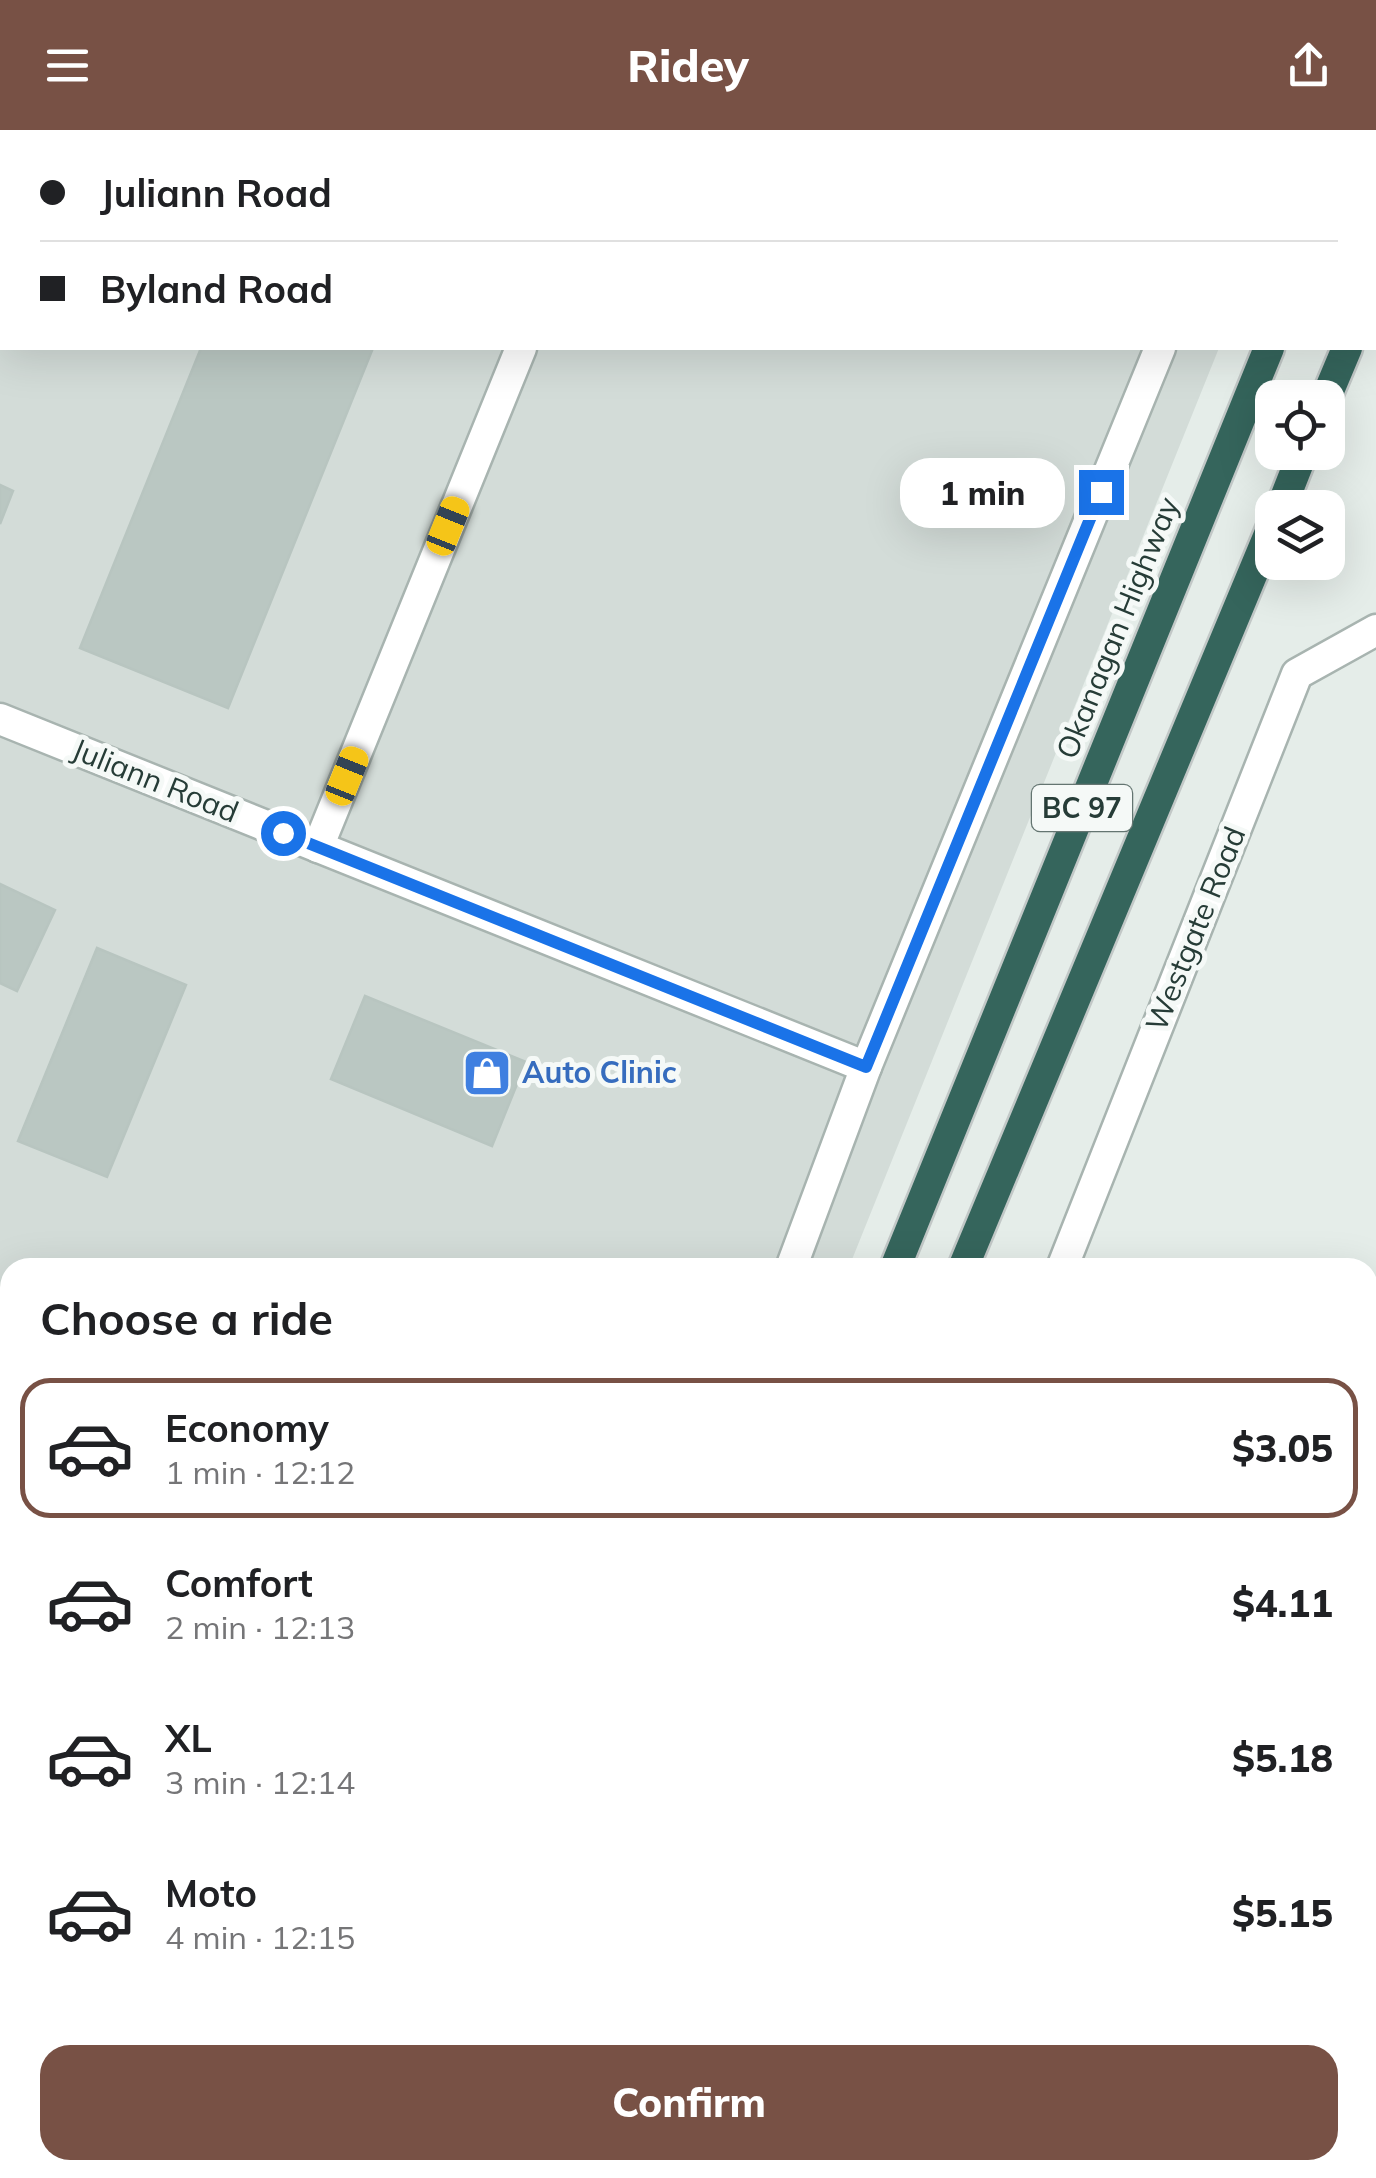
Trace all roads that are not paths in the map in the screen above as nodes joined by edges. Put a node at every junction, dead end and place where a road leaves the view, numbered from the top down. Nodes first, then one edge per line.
1 (520, 350) edge
2 (1159, 350) edge
3 (1268, 350) edge
4 (1346, 350) edge
5 (1334, 380) edge
6 (1255, 568) edge
7 (1376, 630) edge
8 (0, 718) edge
9 (318, 847) junction
10 (866, 1067) junction
11 (795, 1258) edge
12 (899, 1258) edge
13 (967, 1258) edge
14 (1066, 1258) edge

1 - 9 street
2 - 10 street
3 - 12 highway, Okanagan Highway / BC 97
4 - 5 highway
6 - 13 highway, BC 97
7 - 14 street, Westgate Road
8 - 9 street, Juliann Road
9 - 10 street, Juliann Road
10 - 11 street

